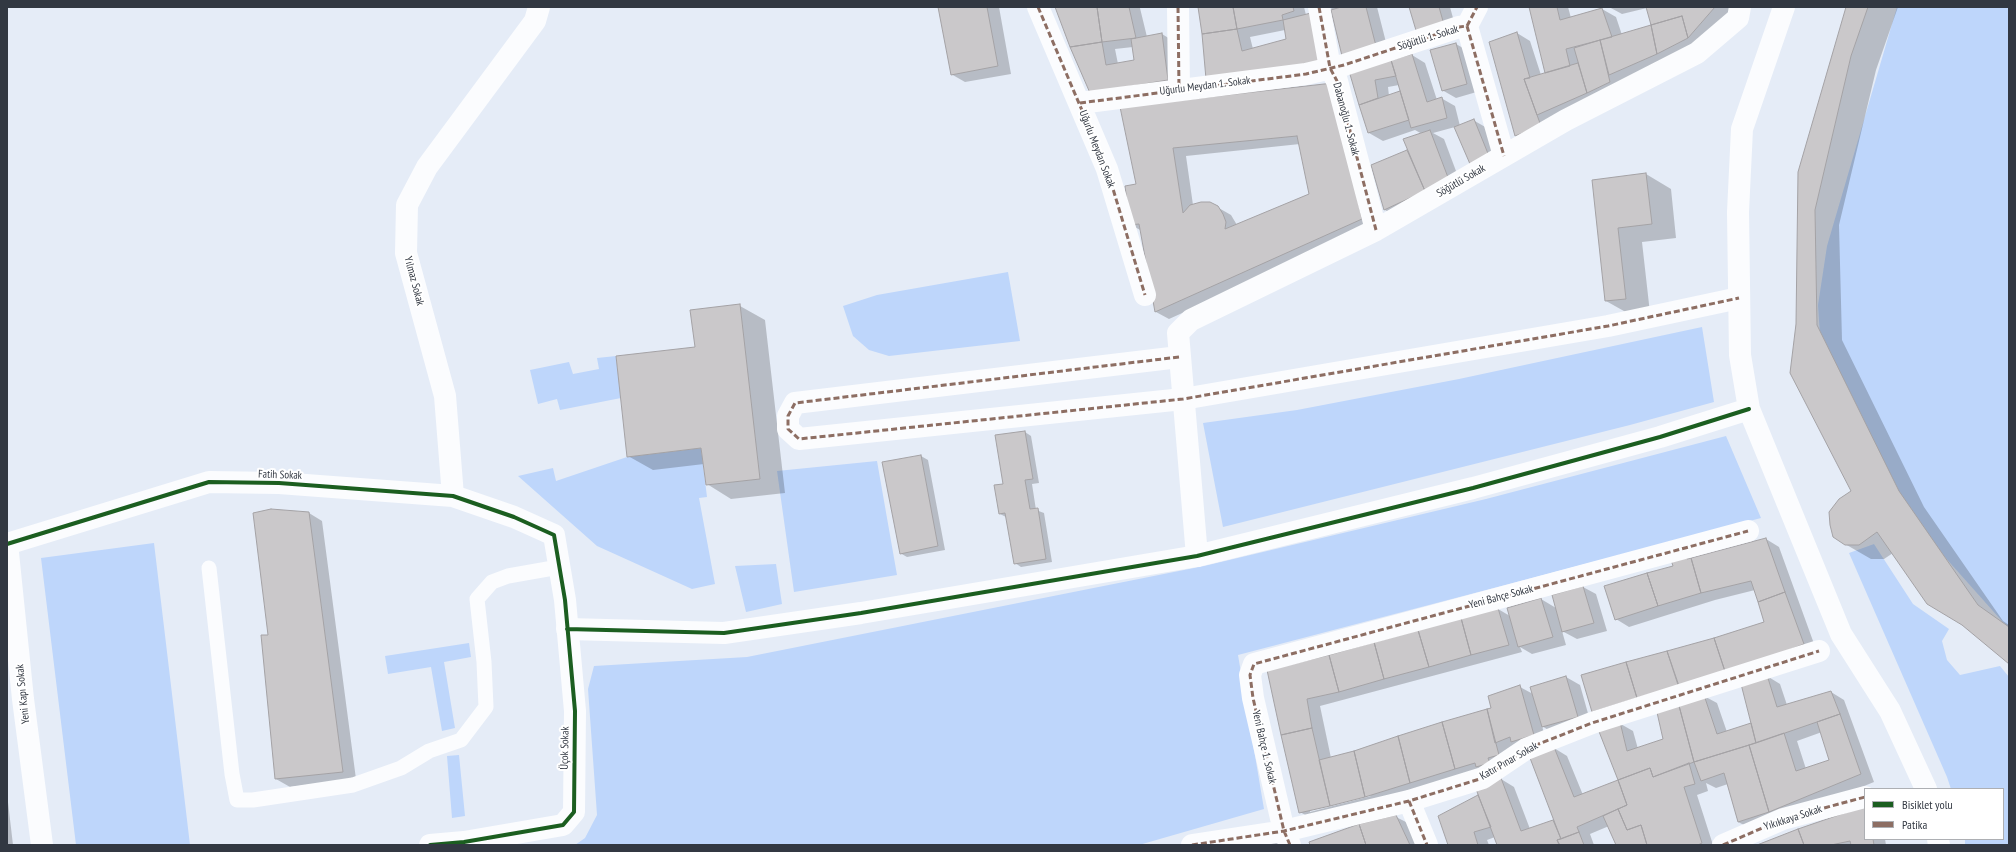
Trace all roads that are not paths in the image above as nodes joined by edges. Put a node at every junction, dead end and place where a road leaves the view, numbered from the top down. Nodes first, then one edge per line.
1 (539, 7) edge
2 (1038, 7) edge
3 (1178, 7) edge
4 (1319, 7) edge
5 (1477, 7) edge
6 (1784, 7) edge
7 (1739, 13) edge
8 (1467, 26) junction
9 (1330, 68) junction
10 (1179, 89) junction
11 (1080, 103) junction
12 (1504, 156) junction
13 (1376, 230) junction
14 (1145, 295) dead end
15 (1739, 298) junction
16 (1179, 357) junction
17 (1183, 399) junction
18 (1749, 409) junction
19 (453, 496) junction
20 (1748, 531) dead end
21 (554, 535) joint
22 (7, 543) edge
23 (1198, 556) junction
24 (559, 567) junction
25 (209, 568) dead end
26 (567, 629) junction
27 (1819, 651) dead end
28 (1254, 664) joint
29 (1926, 788) edge
30 (1864, 797) edge
31 (1409, 801) junction
32 (1287, 838) edge
33 (42, 845) edge
34 (430, 845) edge
35 (1192, 845) edge
36 (1427, 845) edge
37 (1723, 845) edge

1 - 19 street, Yılmaz Sokak
2 - 11 street, Uğurlu Meydan Sokak
3 - 10 street
4 - 9 street, Dabanoğlu 1. Sokak
5 - 8 street
6 - 15 street
7 - 12 street, Söğütlü Sokak
8 - 9 street, Söğütlü 1. Sokak
8 - 12 street, Söğütlü 1. Sokak
9 - 10 street, Uğurlu Meydan 1. Sokak
9 - 13 street, Dabanoğlu 1. Sokak
10 - 11 street, Uğurlu Meydan 1. Sokak
11 - 14 street, Uğurlu Meydan Sokak
12 - 13 street, Söğütlü Sokak
13 - 16 street, Söğütlü Sokak
15 - 17 street
15 - 18 street
16 - 17 street
16 - 17 street
17 - 23 street
18 - 23 street
18 - 29 street
19 - 21 street, Fatih Sokak
19 - 22 street, Fatih Sokak
20 - 28 street, Yeni Bahçe Sokak
21 - 24 street, Üçok Sokak
22 - 33 street, Yeni Kapı Sokak
23 - 26 street
24 - 25 lane
24 - 26 street, Üçok Sokak
26 - 34 street, Üçok Sokak
27 - 31 street, Katır Pınar Sokak
28 - 32 street, Yeni Bahçe 1. Sokak
30 - 37 street, Yıkıkkaya Sokak
31 - 32 street, Katır Pınar Sokak
31 - 36 street
32 - 35 street, Katır Pınar Sokak

